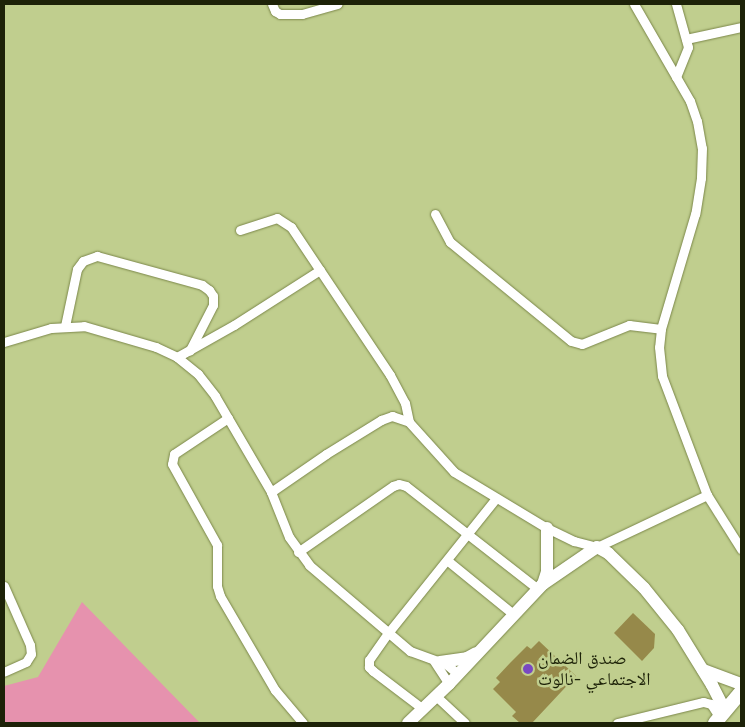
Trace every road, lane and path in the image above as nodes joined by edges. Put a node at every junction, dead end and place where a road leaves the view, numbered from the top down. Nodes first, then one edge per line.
1 (272, 4) edge
2 (338, 4) edge
3 (634, 4) edge
4 (676, 4) edge
5 (741, 27) edge
6 (686, 38) junction
7 (676, 78) junction
8 (435, 214) dead end
9 (240, 230) dead end
10 (320, 270) junction
11 (65, 326) junction
12 (661, 329) junction
13 (4, 342) edge
14 (190, 350) junction
15 (177, 357) junction
16 (228, 418) junction
17 (409, 422) junction
18 (271, 492) junction
19 (707, 495) junction
20 (496, 498) junction
21 (547, 528) junction
22 (470, 534) junction
23 (598, 547) junction
24 (741, 549) edge
25 (298, 552) junction
26 (448, 561) junction
27 (4, 586) edge
28 (541, 586) junction
29 (513, 614) junction
30 (388, 633) junction
31 (480, 650) junction
32 (437, 662) junction
33 (703, 670) junction
34 (4, 672) edge
35 (458, 674) junction
36 (449, 684) junction
37 (741, 684) edge
38 (741, 692) edge
39 (437, 696) junction
40 (423, 709) junction
41 (720, 717) edge
42 (303, 723) edge
43 (408, 723) edge
44 (465, 723) edge
45 (618, 723) edge

1 - 2 street
3 - 7 street
4 - 6 street
5 - 6 street
6 - 7 street
7 - 12 street
8 - 12 street
9 - 10 street
10 - 14 street
10 - 17 street
11 - 13 street
11 - 14 street
11 - 15 street
12 - 19 street
14 - 15 street
15 - 16 street
16 - 18 street
16 - 42 street
17 - 18 street
17 - 20 street
18 - 25 street
19 - 23 street
19 - 24 street
20 - 21 street
20 - 22 street
21 - 23 street
21 - 28 street
22 - 25 street
22 - 26 street
22 - 28 street
23 - 28 street
23 - 33 street
25 - 30 street
26 - 29 street
26 - 30 street
27 - 34 street
28 - 29 street
29 - 31 street
30 - 32 street
30 - 40 street
31 - 32 street
31 - 35 street
32 - 35 street
32 - 36 street
33 - 37 street
33 - 41 street
35 - 36 street
36 - 39 street
38 - 41 main road
39 - 40 street
39 - 44 street
40 - 43 street
41 - 45 street

